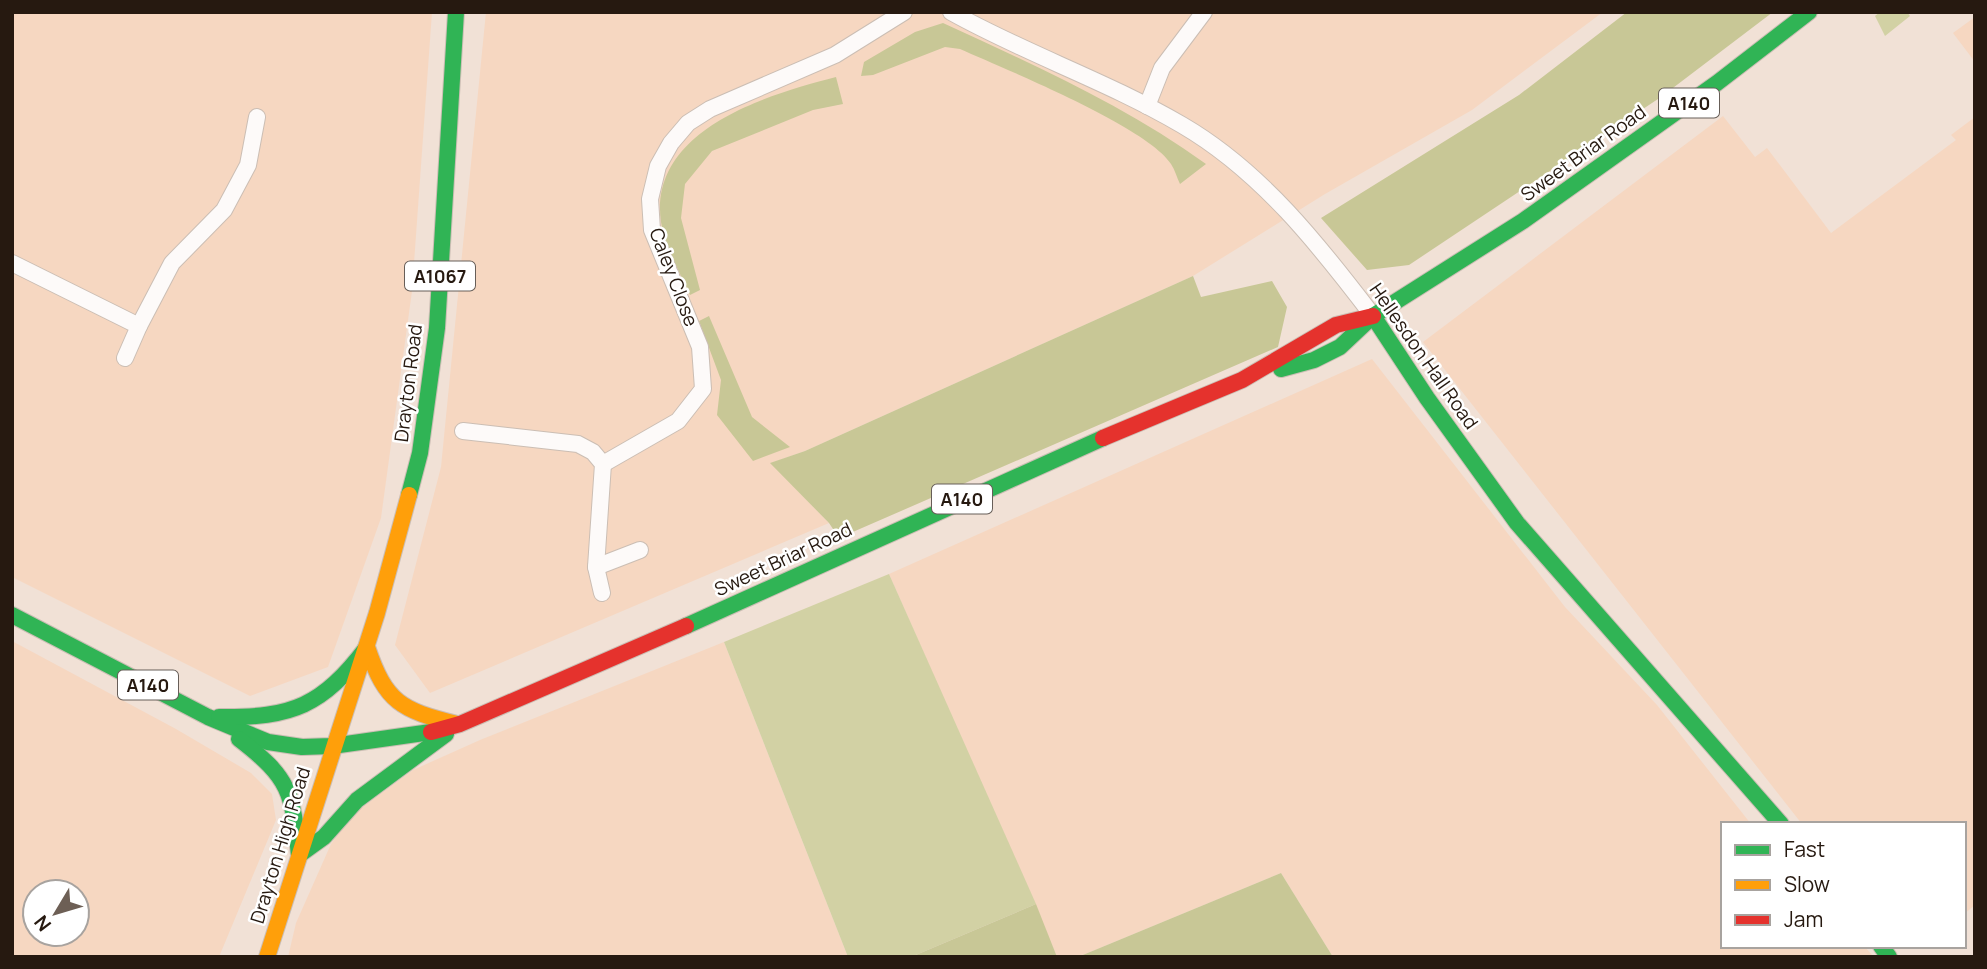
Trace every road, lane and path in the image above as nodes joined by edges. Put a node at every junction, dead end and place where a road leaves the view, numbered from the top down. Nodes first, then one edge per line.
1 (456, 12) edge
2 (904, 12) edge
3 (951, 12) edge
4 (1203, 12) edge
5 (1810, 12) edge
6 (1147, 106) junction
7 (257, 117) dead end
8 (12, 263) edge
9 (1373, 316) junction
10 (139, 326) junction
11 (125, 358) dead end
12 (463, 432) dead end
13 (603, 464) junction
14 (640, 550) dead end
15 (596, 567) junction
16 (603, 593) dead end
17 (12, 615) edge
18 (367, 647) junction
19 (208, 717) junction
20 (460, 724) junction
21 (332, 746) junction
22 (1779, 822) edge
23 (299, 855) junction
24 (267, 957) edge

1 - 18 main road, Drayton Road / A1067
2 - 13 street, Caley Close
3 - 6 street, Hellesdon Hall Road
4 - 6 street
5 - 9 main road, Sweet Briar Road / A140
6 - 9 street, Hellesdon Hall Road
7 - 10 street
8 - 10 street
9 - 20 main road, Sweet Briar Road / A140
9 - 22 main road, Hellesdon Hall Road
10 - 11 street
12 - 13 street
13 - 15 street
14 - 15 street
15 - 16 street
17 - 19 main road, A140
18 - 19 main road, A140
18 - 20 main road
18 - 21 main road, Drayton Road / A1067
19 - 21 main road, A140
19 - 23 main road, A1067
20 - 21 main road, Sweet Briar Road / A140
20 - 23 main road, A140
21 - 23 main road, Drayton High Road / A1067
23 - 24 main road, Drayton High Road / A1067

